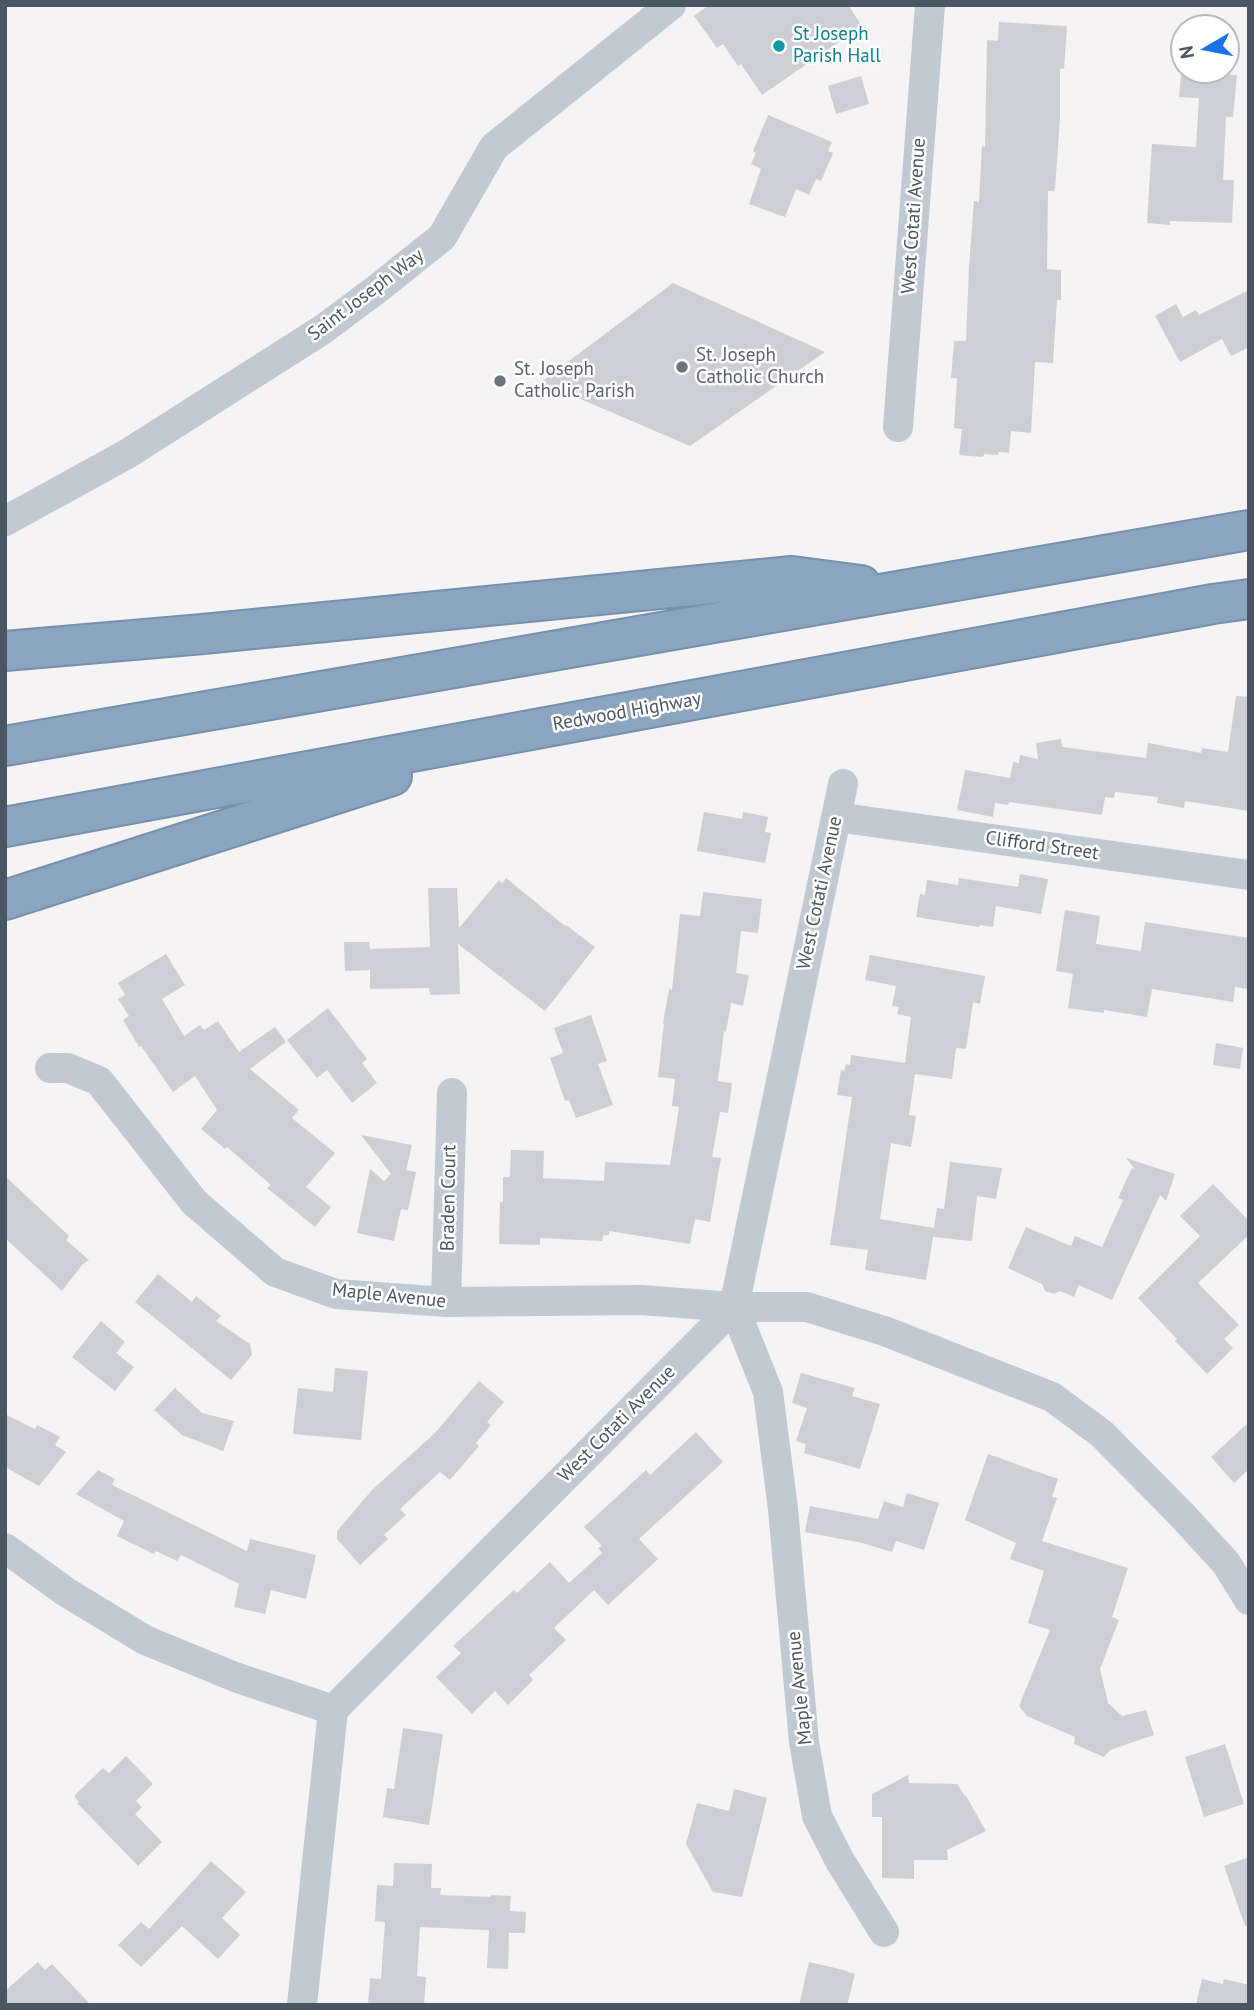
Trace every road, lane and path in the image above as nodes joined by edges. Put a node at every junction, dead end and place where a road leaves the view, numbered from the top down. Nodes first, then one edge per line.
1 (671, 5) edge
2 (930, 5) edge
3 (898, 427) dead end
4 (5, 520) edge
5 (1249, 530) edge
6 (901, 590) junction
7 (1249, 599) edge
8 (5, 651) edge
9 (544, 727) junction
10 (5, 746) edge
11 (843, 784) dead end
12 (836, 817) junction
13 (5, 827) edge
14 (1249, 875) edge
15 (5, 900) edge
16 (50, 1068) dead end
17 (452, 1093) dead end
18 (446, 1303) junction
19 (734, 1307) junction
20 (5, 1548) edge
21 (1249, 1600) edge
22 (334, 1710) junction
23 (884, 1932) dead end
24 (302, 2005) edge

1 - 4 street, Saint Joseph Way
2 - 3 street, West Cotati Avenue
5 - 6 highway
6 - 8 highway
6 - 10 highway
7 - 9 highway, Redwood Highway
9 - 13 highway, Redwood Highway
9 - 15 highway
11 - 12 street, West Cotati Avenue
12 - 14 street, Clifford Street
12 - 19 street, West Cotati Avenue
16 - 18 street, Maple Avenue
17 - 18 street, Braden Court
18 - 19 street, Maple Avenue
19 - 21 street, Maple Avenue
19 - 22 street, West Cotati Avenue
19 - 23 street, Maple Avenue
20 - 22 street
22 - 24 street

